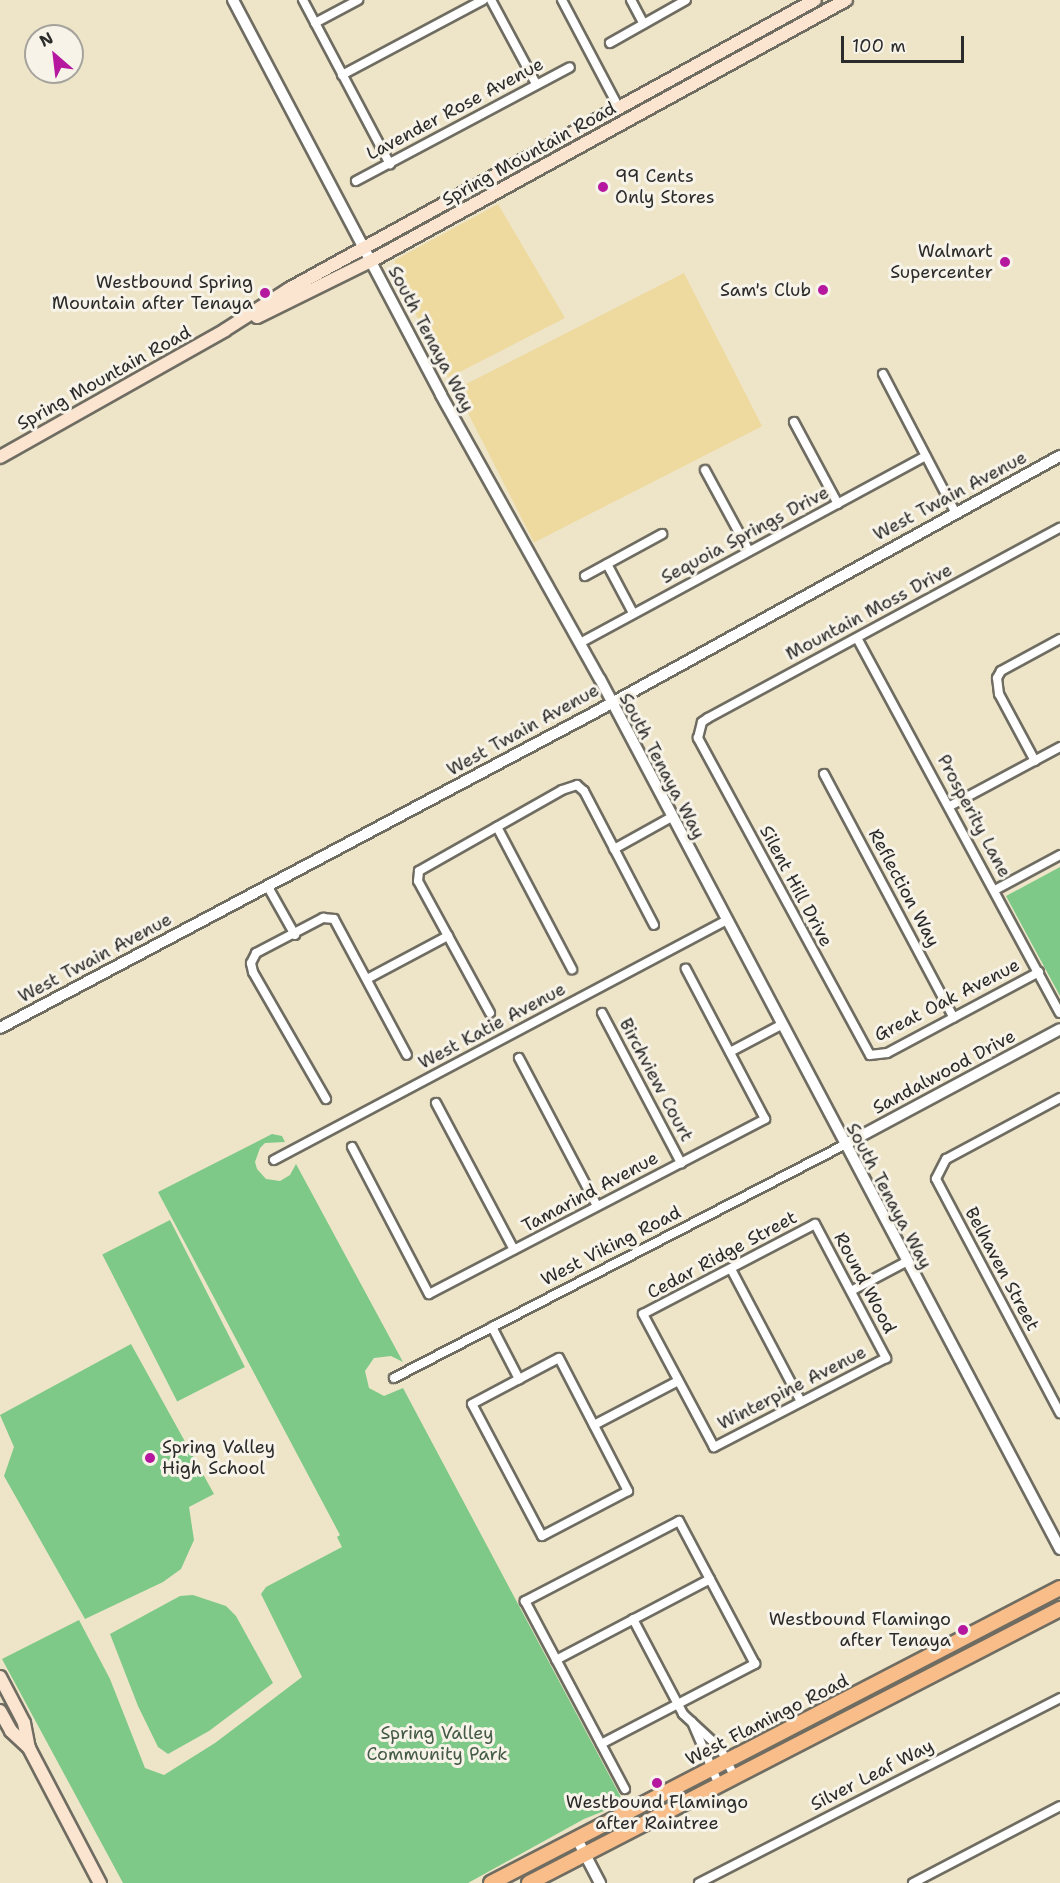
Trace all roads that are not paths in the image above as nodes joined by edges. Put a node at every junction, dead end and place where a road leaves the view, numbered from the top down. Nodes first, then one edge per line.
1 (233, 0) edge
2 (303, 0) edge
3 (358, 0) edge
4 (483, 0) edge
5 (491, 0) edge
6 (562, 0) edge
7 (631, 0) edge
8 (686, 0) edge
9 (815, 0) edge
10 (846, 0) edge
11 (801, 3) edge
12 (814, 18) junction
13 (315, 23) junction
14 (644, 24) junction
15 (610, 44) dead end
16 (570, 67) dead end
17 (342, 75) junction
18 (679, 75) junction
19 (536, 84) junction
20 (619, 108) junction
21 (624, 123) junction
22 (390, 164) junction
23 (543, 167) junction
24 (356, 181) dead end
25 (364, 248) junction
26 (371, 261) junction
27 (225, 330) junction
28 (883, 374) dead end
29 (794, 422) dead end
30 (926, 456) junction
31 (1060, 456) edge
32 (0, 457) edge
33 (705, 470) dead end
34 (838, 504) junction
35 (955, 512) junction
36 (1060, 528) edge
37 (662, 534) dead end
38 (749, 551) junction
39 (607, 564) junction
40 (585, 576) dead end
41 (633, 614) junction
42 (856, 638) junction
43 (1060, 639) edge
44 (580, 643) junction
45 (609, 702) junction
46 (699, 729) joint
47 (1060, 747) edge
48 (1035, 760) junction
49 (824, 774) dead end
50 (950, 806) junction
51 (670, 818) junction
52 (497, 827) junction
53 (614, 849) junction
54 (1060, 855) edge
55 (268, 887) junction
56 (995, 890) junction
57 (725, 921) junction
58 (654, 925) dead end
59 (295, 935) junction
60 (448, 936) junction
61 (572, 969) dead end
62 (686, 969) dead end
63 (1039, 972) junction
64 (367, 979) junction
65 (1060, 1012) edge
66 (490, 1013) dead end
67 (602, 1013) dead end
68 (954, 1018) junction
69 (781, 1025) junction
70 (0, 1028) edge
71 (1060, 1029) edge
72 (730, 1052) junction
73 (407, 1055) dead end
74 (870, 1055) joint
75 (519, 1058) dead end
76 (1060, 1098) edge
77 (326, 1099) dead end
78 (435, 1103) dead end
79 (844, 1144) junction
80 (352, 1147) dead end
81 (274, 1160) dead end
82 (681, 1163) junction
83 (597, 1206) junction
84 (815, 1224) joint
85 (513, 1250) junction
86 (906, 1262) junction
87 (731, 1269) junction
88 (851, 1291) junction
89 (492, 1327) junction
90 (886, 1358) joint
91 (394, 1378) dead end
92 (519, 1379) junction
93 (678, 1381) junction
94 (801, 1402) junction
95 (1060, 1413) edge
96 (594, 1425) junction
97 (1060, 1549) edge
98 (710, 1579) junction
99 (1060, 1588) edge
100 (1060, 1609) edge
101 (633, 1619) junction
102 (556, 1659) junction
103 (0, 1677) edge
104 (1060, 1698) edge
105 (678, 1704) junction
106 (0, 1711) edge
107 (692, 1722) junction
108 (601, 1743) junction
109 (29, 1748) junction
110 (727, 1761) junction
111 (711, 1769) junction
112 (735, 1777) junction
113 (719, 1785) junction
114 (626, 1790) dead end
115 (1060, 1806) edge
116 (577, 1839) junction
117 (585, 1854) junction
118 (100, 1883) edge
119 (491, 1883) edge
120 (529, 1883) edge
121 (600, 1883) edge
122 (699, 1883) edge
123 (913, 1883) edge

1 - 25 street, South Tenaya Way
2 - 13 street
3 - 13 street
4 - 17 street
5 - 19 street
6 - 20 street
7 - 14 street
8 - 14 street
9 - 11 main road, Spring Mountain Road
10 - 12 main road, Spring Mountain Road
11 - 12 street
11 - 18 main road, Spring Mountain Road
12 - 21 main road, Spring Mountain Road
13 - 17 street
14 - 15 street
16 - 19 street, Lavender Rose Avenue
17 - 22 street
18 - 20 main road, Spring Mountain Road
18 - 21 main road
19 - 22 street, Lavender Rose Avenue
20 - 23 main road
20 - 25 main road, Spring Mountain Road
21 - 23 main road, Spring Mountain Road
22 - 24 street, Lavender Rose Avenue
23 - 26 main road, Spring Mountain Road
25 - 26 street, South Tenaya Way
25 - 27 main road, Spring Mountain Road
26 - 27 main road, Spring Mountain Road
26 - 44 street, South Tenaya Way
27 - 32 main road, Spring Mountain Road
28 - 30 street
29 - 34 street
30 - 34 street, Sequoia Springs Drive
30 - 35 street
31 - 35 street, West Twain Avenue
33 - 38 street
34 - 38 street, Sequoia Springs Drive
35 - 45 street, West Twain Avenue
36 - 42 street, Mountain Moss Drive
37 - 39 street
38 - 41 street, Sequoia Springs Drive
39 - 40 street
39 - 41 street
41 - 44 street, Sequoia Springs Drive
42 - 46 street, Mountain Moss Drive
42 - 50 street, Prosperity Lane
43 - 48 street
44 - 45 street, South Tenaya Way
45 - 51 street, South Tenaya Way
45 - 55 street, West Twain Avenue
46 - 74 street, Silent Hill Drive
47 - 48 street
48 - 50 street
49 - 68 street, Reflection Way
50 - 56 street, Prosperity Lane
51 - 53 street
51 - 57 street, South Tenaya Way
52 - 53 street
52 - 60 street
52 - 61 street
53 - 58 street
54 - 56 street
55 - 59 street
55 - 70 street, West Twain Avenue
56 - 63 street, Prosperity Lane
57 - 69 street, South Tenaya Way
57 - 81 street, West Katie Avenue
59 - 64 street
59 - 77 street
60 - 64 street
60 - 66 street
62 - 72 street
63 - 65 street, Prosperity Lane
63 - 68 street, Great Oak Avenue
64 - 73 street
67 - 82 street, Birchview Court
68 - 74 street, Great Oak Avenue
69 - 72 street
69 - 79 street, South Tenaya Way
71 - 79 street, Sandalwood Drive
72 - 82 street, Tamarind Avenue
75 - 83 street
76 - 95 street, Belhaven Street
78 - 85 street
79 - 86 street, South Tenaya Way
79 - 89 street, West Viking Road
80 - 85 street, Tamarind Avenue
82 - 83 street, Tamarind Avenue
83 - 85 street, Tamarind Avenue
84 - 87 street, Cedar Ridge Street
84 - 88 street, Round Wood
86 - 88 street
86 - 97 street, South Tenaya Way
87 - 93 street, Cedar Ridge Street
87 - 94 street
88 - 90 street, Round Wood
89 - 91 street, West Viking Road
89 - 92 street
90 - 94 street, Winterpine Avenue
92 - 96 street
92 - 96 street
93 - 94 street, Winterpine Avenue
93 - 96 street
98 - 101 street
98 - 102 street
98 - 105 street
99 - 110 main road, West Flamingo Road
100 - 112 main road, West Flamingo Road
101 - 102 street
101 - 105 street
102 - 108 street
103 - 109 main road
104 - 122 street, Silver Leaf Way
105 - 107 street
105 - 108 street
106 - 109 main road
107 - 110 street
107 - 111 street
108 - 114 street
109 - 118 main road
110 - 111 main road, West Flamingo Road
110 - 112 street
111 - 113 street
111 - 116 main road, West Flamingo Road
112 - 113 main road, West Flamingo Road
113 - 117 main road, West Flamingo Road
115 - 123 street
116 - 117 street
116 - 119 main road, West Flamingo Road
117 - 120 main road, West Flamingo Road
117 - 121 street

